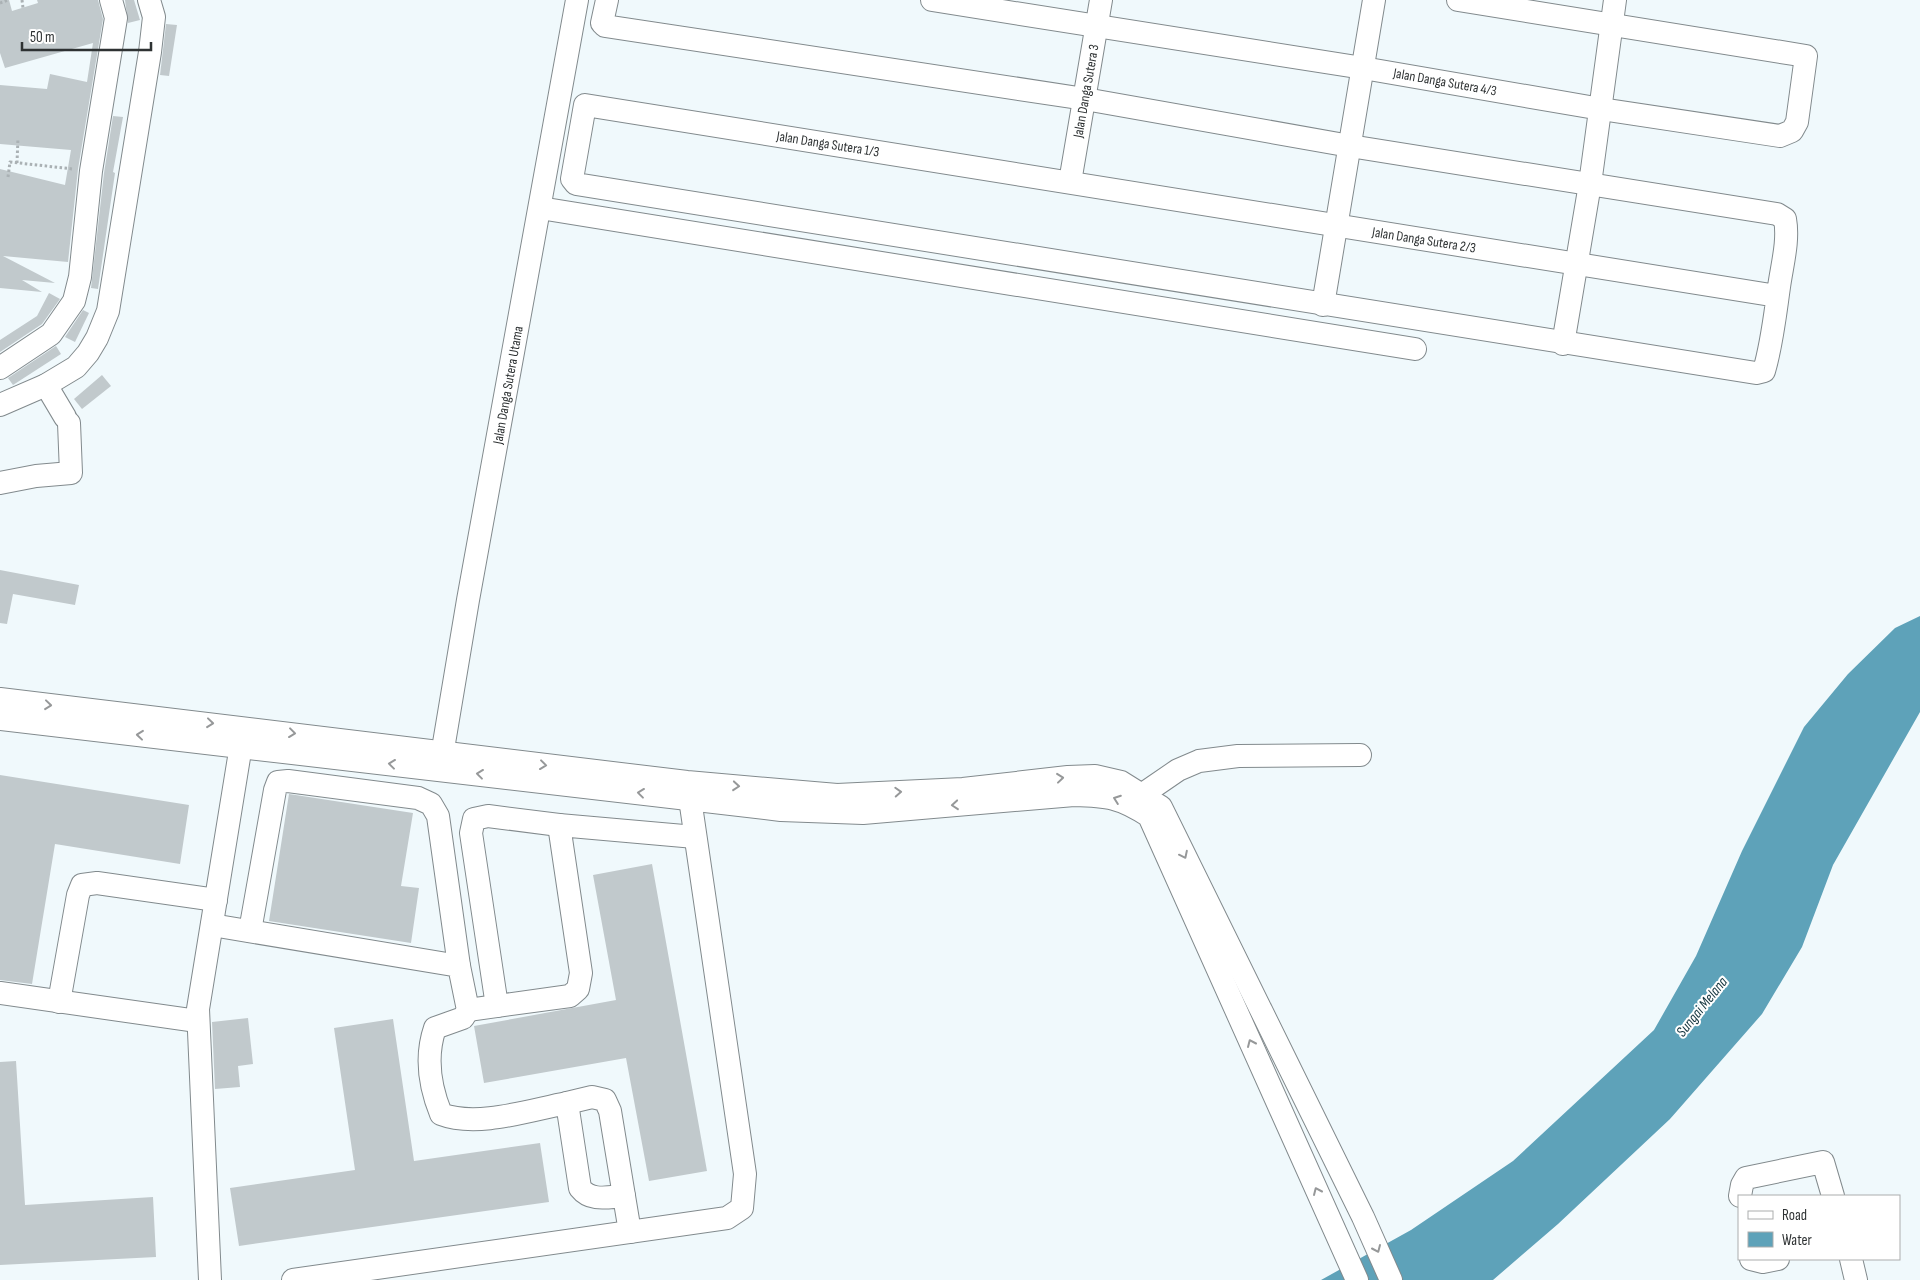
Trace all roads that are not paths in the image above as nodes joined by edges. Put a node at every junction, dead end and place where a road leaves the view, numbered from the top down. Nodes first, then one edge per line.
1 (111, 0) edge
2 (149, 0) edge
3 (577, 0) edge
4 (607, 0) edge
5 (932, 0) edge
6 (1101, 0) edge
7 (1374, 0) edge
8 (1458, 0) edge
9 (1616, 0) edge
10 (1612, 25) junction
11 (1096, 27) junction
12 (1363, 68) junction
13 (1084, 99) junction
14 (1601, 109) junction
15 (1350, 146) junction
16 (1070, 182) junction
17 (1590, 184) junction
18 (540, 208) junction
19 (1337, 226) junction
20 (1576, 265) junction
21 (1777, 296) junction
22 (74, 301) junction
23 (1323, 305) junction
24 (108, 311) junction
25 (1562, 344) junction
26 (1415, 349) dead end
27 (0, 368) edge
28 (46, 385) junction
29 (0, 405) edge
30 (0, 483) edge
31 (0, 699) edge
32 (0, 719) edge
33 (242, 737) junction
34 (1360, 754) dead end
35 (441, 761) junction
36 (688, 790) junction
37 (1143, 794) junction
38 (558, 825) junction
39 (695, 837) junction
40 (216, 900) junction
41 (212, 925) junction
42 (250, 932) junction
43 (459, 966) junction
44 (0, 993) edge
45 (59, 1002) junction
46 (497, 1006) junction
47 (468, 1010) junction
48 (197, 1021) junction
49 (568, 1103) junction
50 (1740, 1195) edge
51 (1834, 1195) edge
52 (624, 1196) junction
53 (630, 1232) junction
54 (1755, 1260) edge
55 (1773, 1260) edge
56 (1851, 1260) edge
57 (210, 1280) edge
58 (293, 1280) edge
59 (1357, 1280) edge
60 (1391, 1280) edge
61 (1856, 1280) edge

1 - 22 street
2 - 24 street
3 - 18 street, Jalan Danga Sutera Utama
4 - 13 street
5 - 11 street, Jalan Danga Sutera 4/3
6 - 11 street, Jalan Danga Sutera 3
7 - 12 street
8 - 10 street
9 - 10 street
10 - 14 street
10 - 14 street, Jalan Danga Sutera 4/3
11 - 12 street, Jalan Danga Sutera 4/3
11 - 13 street, Jalan Danga Sutera 3
12 - 14 street, Jalan Danga Sutera 4/3
12 - 15 street
13 - 15 street
13 - 16 street, Jalan Danga Sutera 3
14 - 17 street
15 - 17 street
15 - 19 street
16 - 19 street, Jalan Danga Sutera 2/3
16 - 23 street, Jalan Danga Sutera 1/3
17 - 20 street
17 - 21 street
18 - 26 street
18 - 35 street, Jalan Danga Sutera Utama
19 - 20 street, Jalan Danga Sutera 2/3
19 - 23 street
20 - 21 street, Jalan Danga Sutera 2/3
20 - 25 street
21 - 25 street
22 - 24 street
22 - 27 street
23 - 25 street
24 - 28 street
28 - 29 street
28 - 30 street
31 -> 33 street
33 -> 32 street
33 - 35 street
33 - 40 street
34 - 37 street
35 - 36 street
36 -> 37 street
36 - 39 street
59 -> 36 street
37 -> 60 street
38 - 39 street
38 - 46 street
38 - 46 street
39 - 53 street
40 - 41 street
40 - 45 street
41 - 42 street
41 - 48 street
42 - 43 street
42 - 43 street
43 - 47 street
44 - 45 street
45 - 48 street
46 - 47 street
47 - 49 street
48 - 57 street
49 - 52 street
49 - 52 street
50 - 51 street
52 - 53 street
53 - 58 street
54 - 55 street
56 - 61 street

